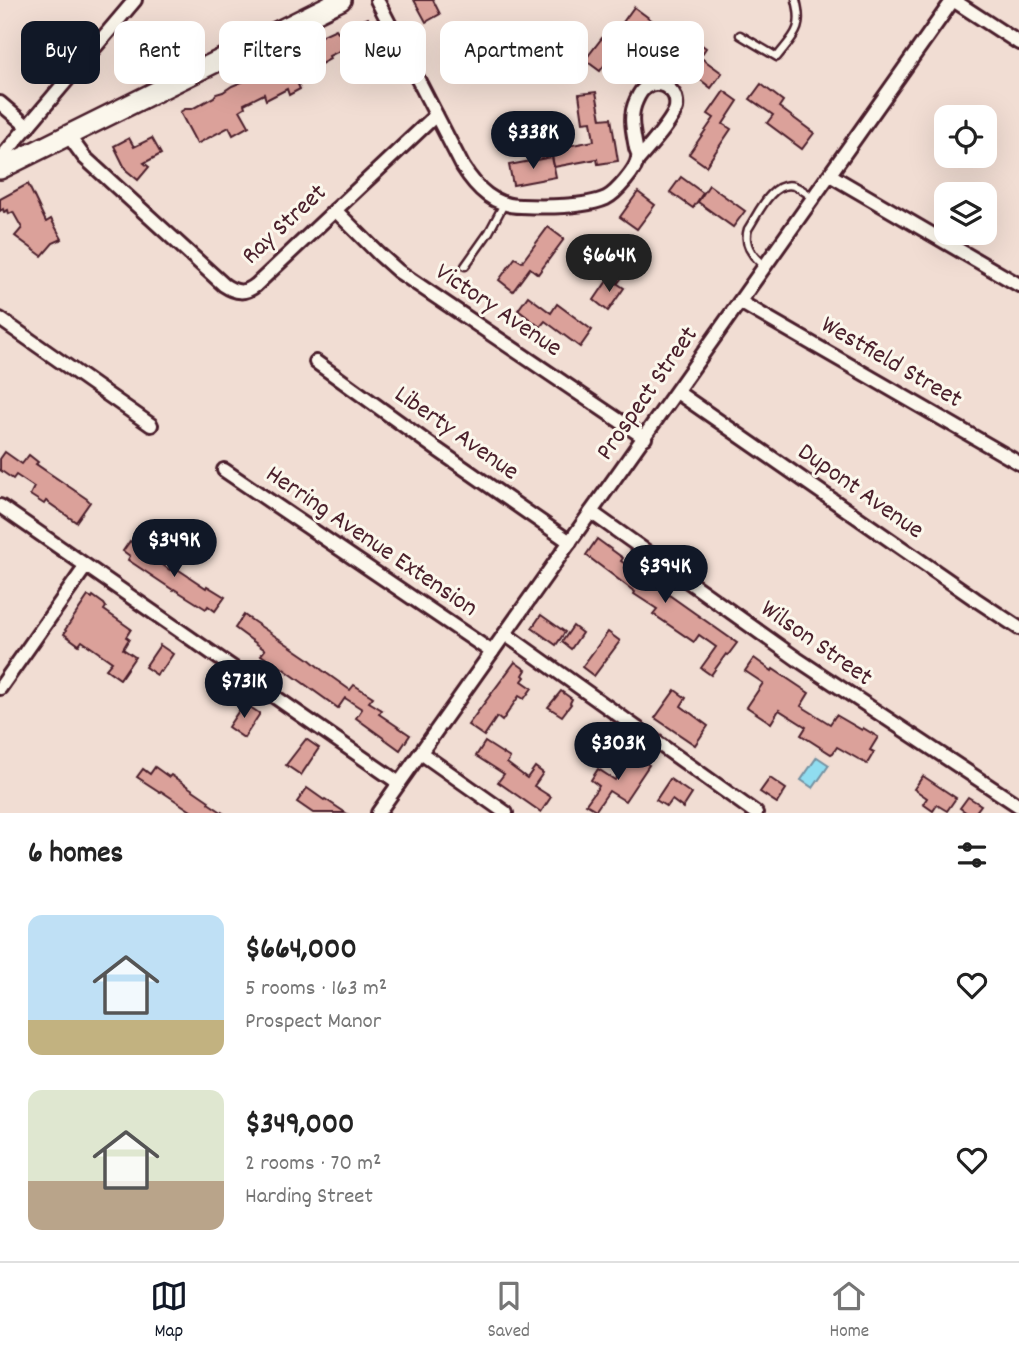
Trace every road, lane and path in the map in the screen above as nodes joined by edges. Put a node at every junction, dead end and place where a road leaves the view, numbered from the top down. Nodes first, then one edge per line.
1 (135, 0) edge
2 (341, 0) edge
3 (377, 0) edge
4 (796, 0) edge
5 (953, 0) edge
6 (740, 35) dead end
7 (1019, 43) edge
8 (0, 103) edge
9 (436, 115) junction
10 (28, 127) junction
11 (68, 135) junction
12 (0, 159) edge
13 (639, 160) junction
14 (0, 169) edge
15 (830, 175) junction
16 (813, 198) junction
17 (504, 204) junction
18 (335, 210) junction
19 (464, 266) dead end
20 (766, 266) junction
21 (1019, 285) edge
22 (740, 302) junction
23 (0, 319) edge
24 (316, 362) dead end
25 (677, 392) junction
26 (151, 425) dead end
27 (645, 438) junction
28 (1019, 463) edge
29 (224, 470) dead end
30 (0, 506) edge
31 (592, 512) junction
32 (570, 542) junction
33 (86, 566) junction
34 (1019, 628) edge
35 (505, 634) junction
36 (492, 652) junction
37 (0, 688) edge
38 (421, 752) junction
39 (399, 783) junction
40 (1019, 806) edge
41 (378, 813) edge
42 (506, 813) edge
43 (756, 813) edge

1 - 10 street
2 - 11 main road
3 - 9 street
4 - 6 lane
5 - 7 street
5 - 15 street, Prospect Street
8 - 10 street
9 - 17 street
9 - 18 street, Ray Street
10 - 12 street
11 - 14 main road
11 - 18 street, Ray Street
13 - 13 street
13 - 17 street
15 - 16 street, Prospect Street
15 - 21 street
16 - 20 street, Prospect Street
16 - 20 lane
17 - 19 lane
18 - 27 street, Victory Avenue
20 - 22 street, Prospect Street
22 - 25 street, Prospect Street
22 - 28 street, Westfield Street
23 - 26 street
24 - 32 street, Liberty Avenue
25 - 27 street, Prospect Street
25 - 34 street, Dupont Avenue
27 - 31 street, Prospect Street
29 - 36 street, Herring Avenue Extension
30 - 33 street
31 - 32 street, Prospect Street
31 - 40 street, Wilson Street
32 - 35 street, Prospect Street
33 - 37 street
33 - 39 street
35 - 36 street, Prospect Street
35 - 43 street
36 - 38 street, Prospect Street
38 - 39 street, Prospect Street
38 - 42 street
39 - 41 street, Prospect Street

